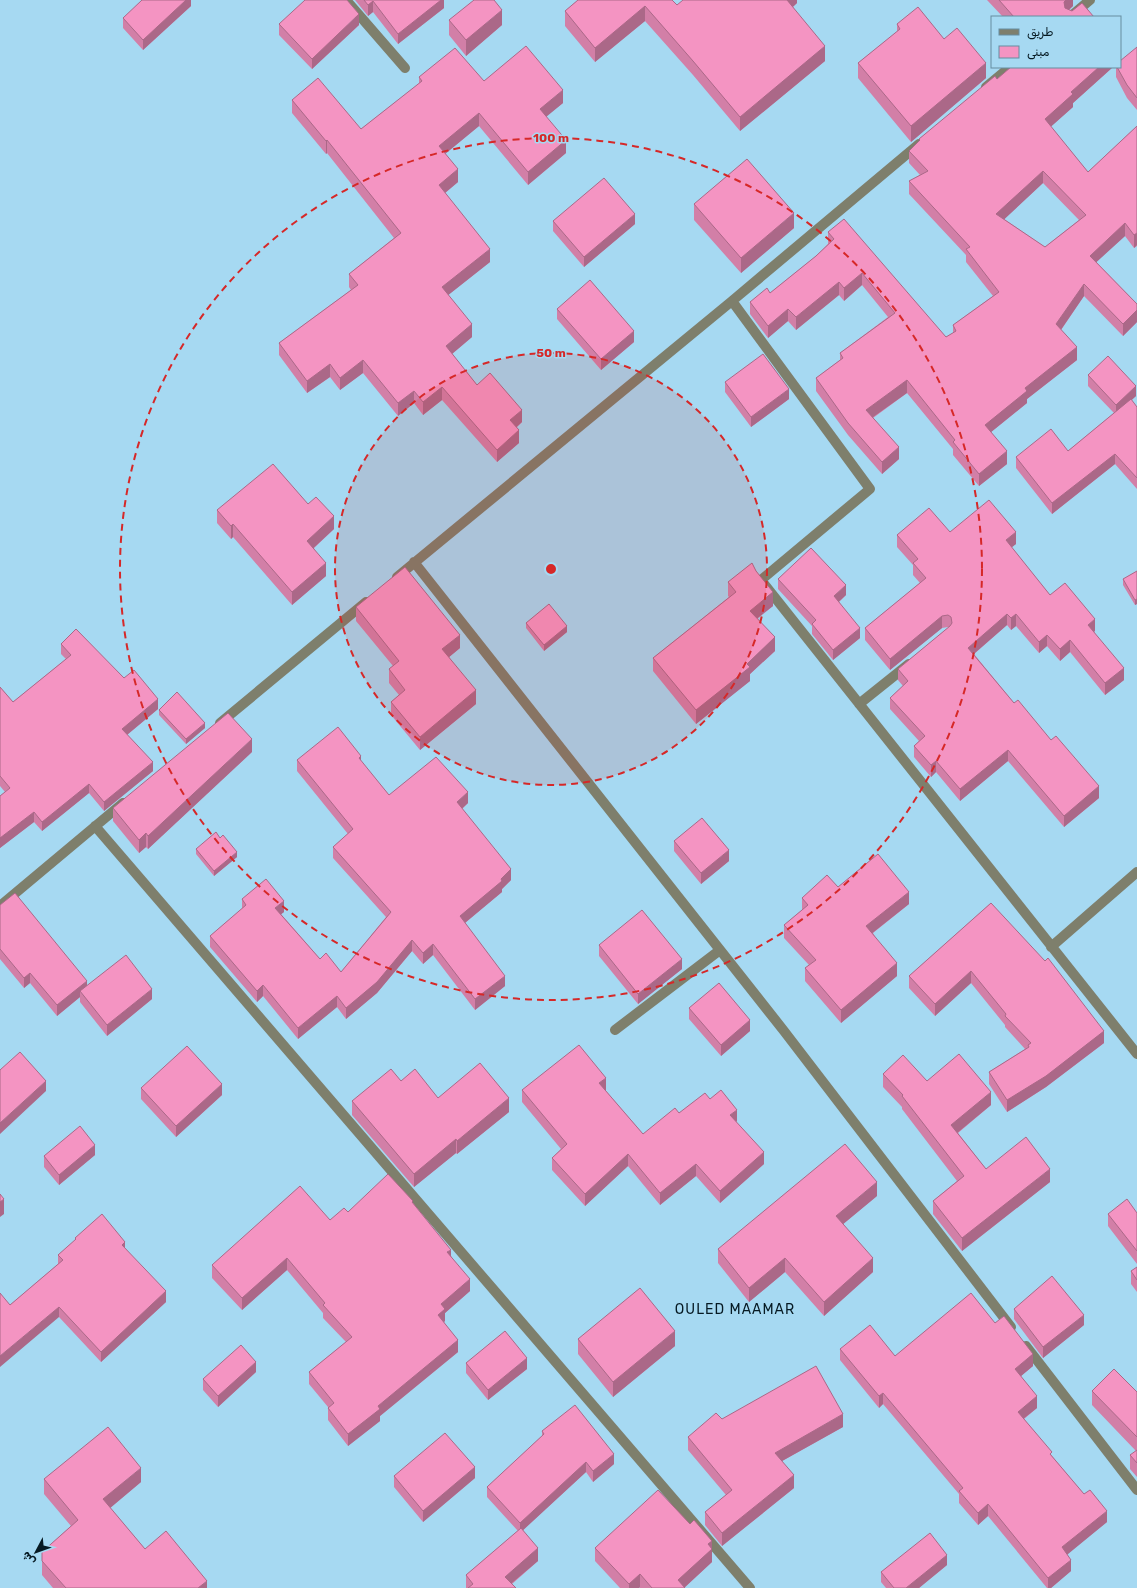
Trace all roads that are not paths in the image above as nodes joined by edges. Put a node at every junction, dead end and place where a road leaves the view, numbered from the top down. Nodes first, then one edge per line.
1 (346, 0) edge
2 (1090, 0) edge
3 (1071, 16) edge
4 (405, 68) dead end
5 (1009, 68) edge
6 (980, 92) edge
7 (926, 138) edge
8 (732, 301) junction
9 (414, 562) junction
10 (390, 583) edge
11 (371, 598) edge
12 (917, 657) edge
13 (859, 704) junction
14 (212, 730) edge
15 (132, 796) edge
16 (95, 826) junction
17 (1137, 872) edge
18 (0, 906) edge
19 (1051, 947) junction
20 (720, 950) junction
21 (615, 1030) dead end
22 (1137, 1054) edge
23 (1137, 1490) edge
24 (750, 1588) edge

1 - 4 street
2 - 3 street
5 - 6 street
7 - 8 street
8 - 9 street
8 - 13 street
9 - 10 street
9 - 20 street
11 - 14 street
12 - 13 street
13 - 19 street
15 - 16 street
16 - 18 street
16 - 24 street
17 - 19 street
19 - 22 street
20 - 21 street
20 - 23 street

